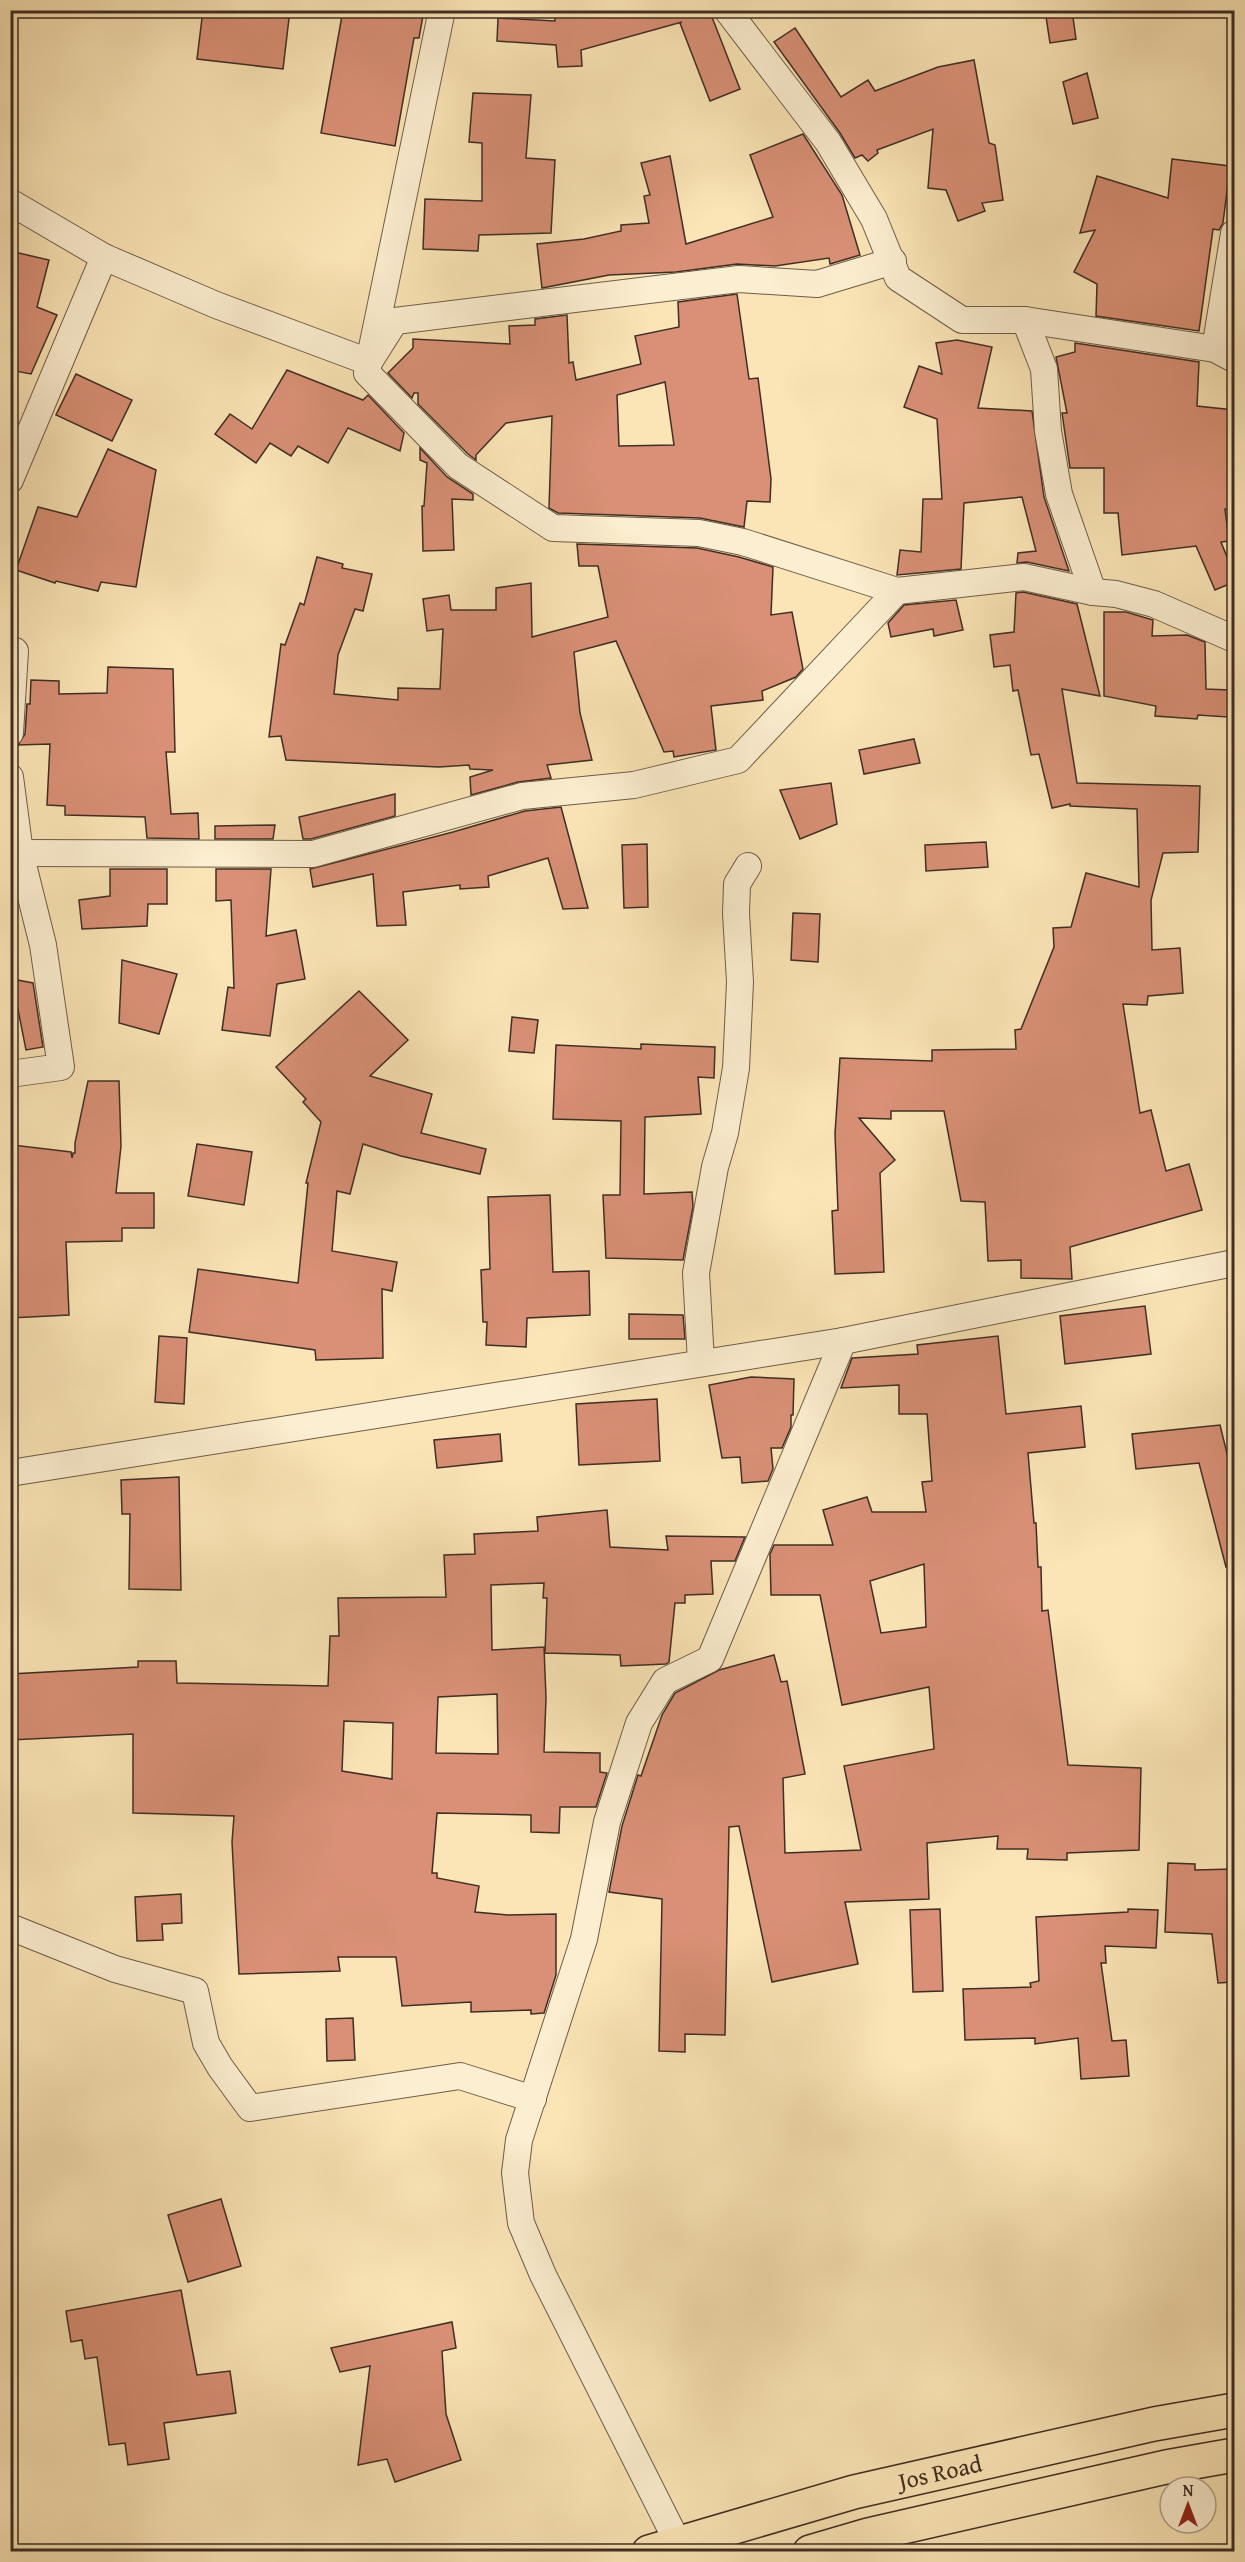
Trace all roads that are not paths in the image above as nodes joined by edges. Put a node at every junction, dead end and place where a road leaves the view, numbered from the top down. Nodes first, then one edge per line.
1 (442, 10) edge
2 (727, 10) edge
3 (10, 202) edge
4 (1234, 233) edge
5 (104, 257) junction
6 (893, 261) junction
7 (1025, 320) junction
8 (1225, 354) edge
9 (369, 362) junction
10 (10, 480) edge
11 (897, 591) junction
12 (1093, 592) junction
13 (1234, 639) edge
14 (12, 645) edge
15 (10, 733) edge
16 (10, 777) edge
17 (20, 853) junction
18 (748, 866) dead end
19 (10, 1074) edge
20 (1234, 1263) edge
21 (843, 1341) junction
22 (701, 1362) junction
23 (10, 1473) edge
24 (10, 1927) edge
25 (533, 2099) junction
26 (1234, 2410) edge
27 (1234, 2455) edge
28 (663, 2547) edge
29 (810, 2552) edge

1 - 9 street
2 - 6 street
3 - 5 street
4 - 8 street
5 - 9 street
5 - 10 street
6 - 7 street
6 - 9 street
7 - 8 street
7 - 12 street
9 - 11 street
11 - 12 street
11 - 17 street
12 - 13 street
14 - 15 street
16 - 17 street
17 - 19 street
18 - 22 street
20 - 21 street
21 - 22 street
21 - 25 street
22 - 23 street
24 - 25 street
25 - 28 street
26 - 28 highway, Jos Road
27 - 29 highway, Jos Road

